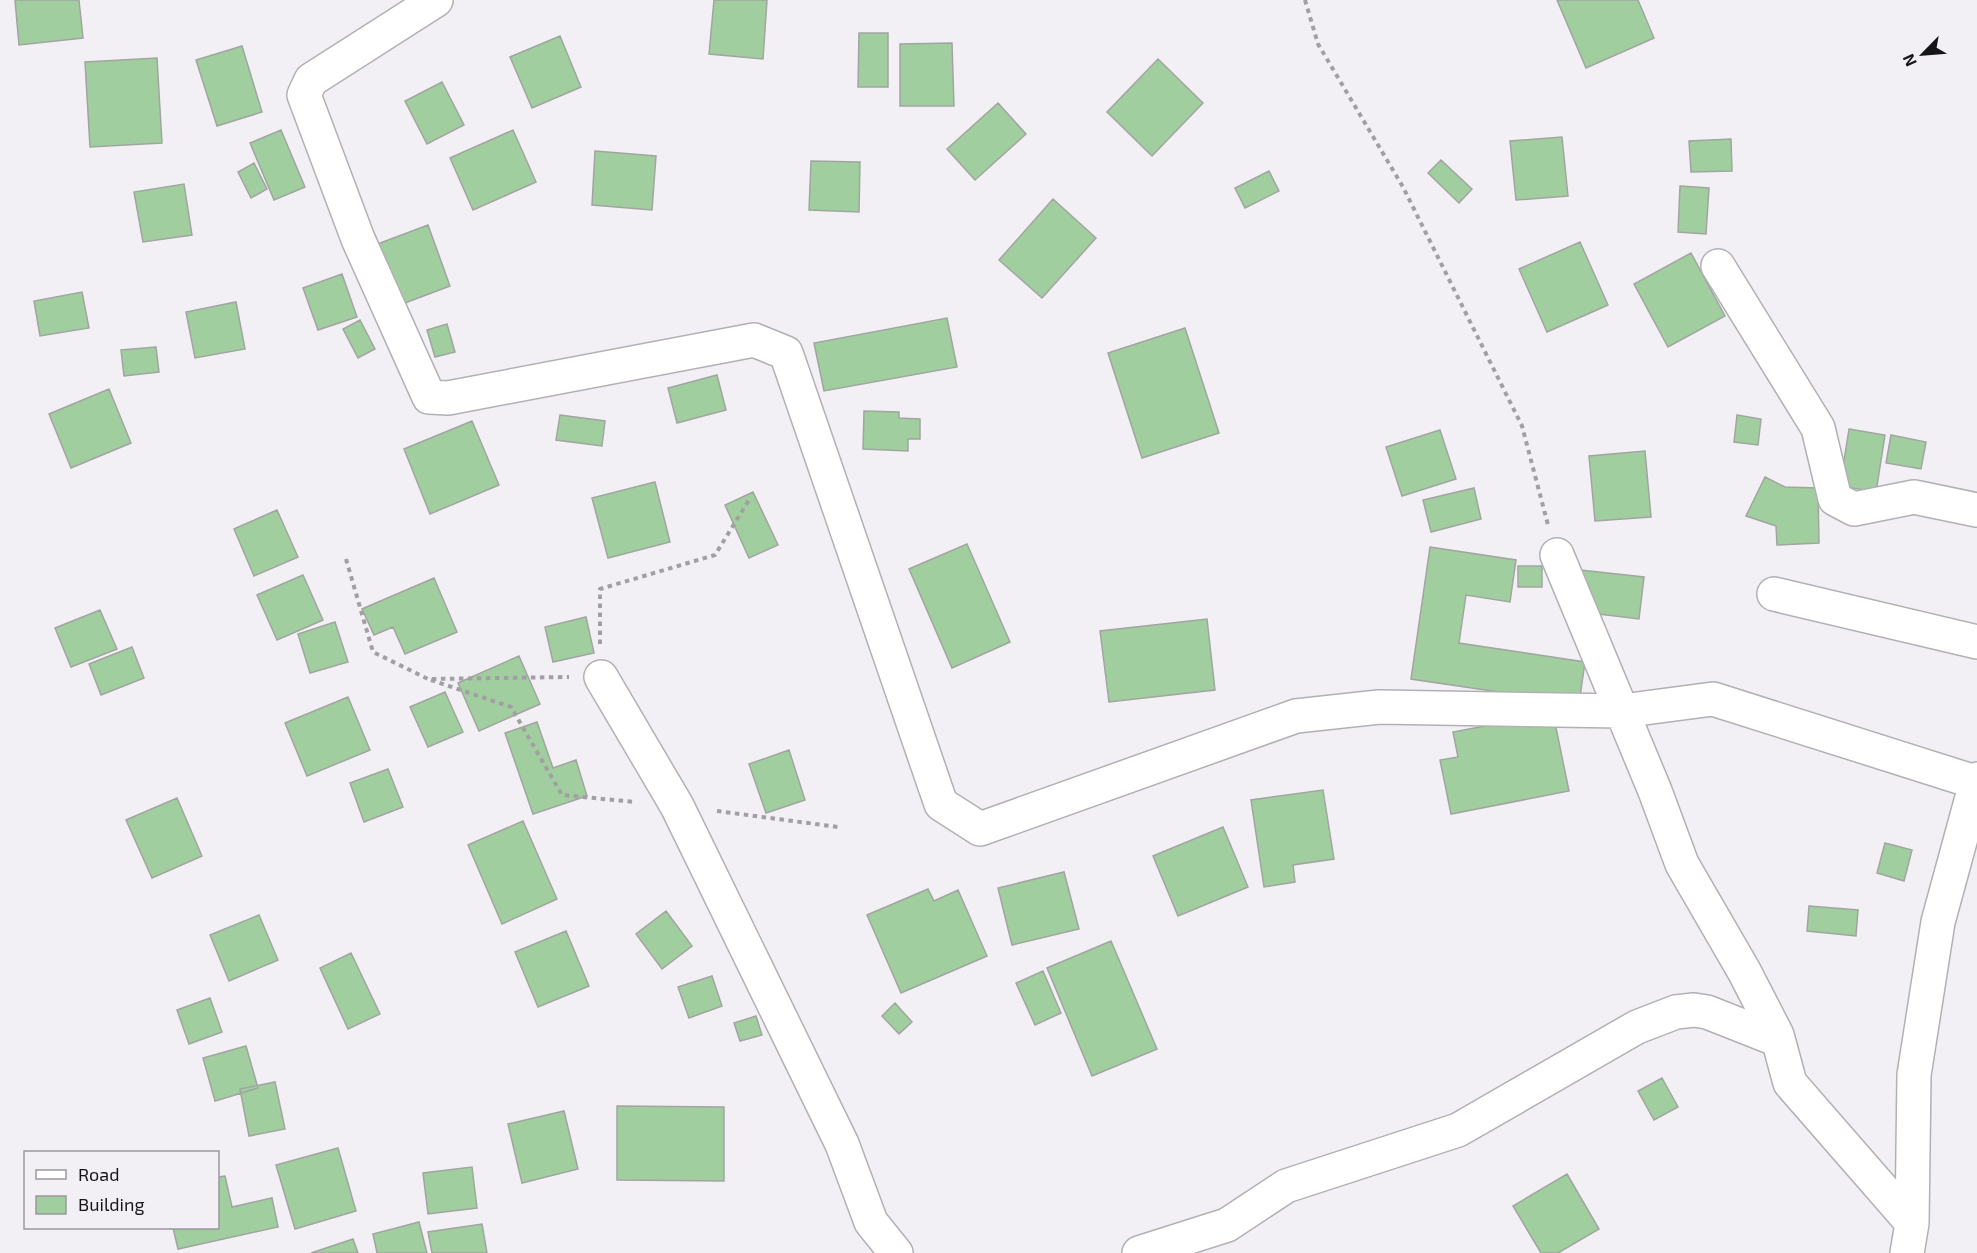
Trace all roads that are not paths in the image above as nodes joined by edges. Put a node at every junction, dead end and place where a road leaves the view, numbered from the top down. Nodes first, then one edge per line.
1 (436, 0) edge
2 (1718, 266) dead end
3 (1977, 510) edge
4 (1557, 555) road end
5 (1774, 594) dead end
6 (1977, 642) edge
7 (601, 677) road end
8 (1622, 711) junction
9 (1976, 780) edge
10 (1778, 1040) junction
11 (1910, 1238) edge
12 (896, 1253) edge
13 (1139, 1253) edge

1 - 8 street
2 - 3 street
4 - 8 street
5 - 6 street
7 - 12 street
8 - 9 street
8 - 10 street
9 - 11 street
10 - 11 street
10 - 13 street

